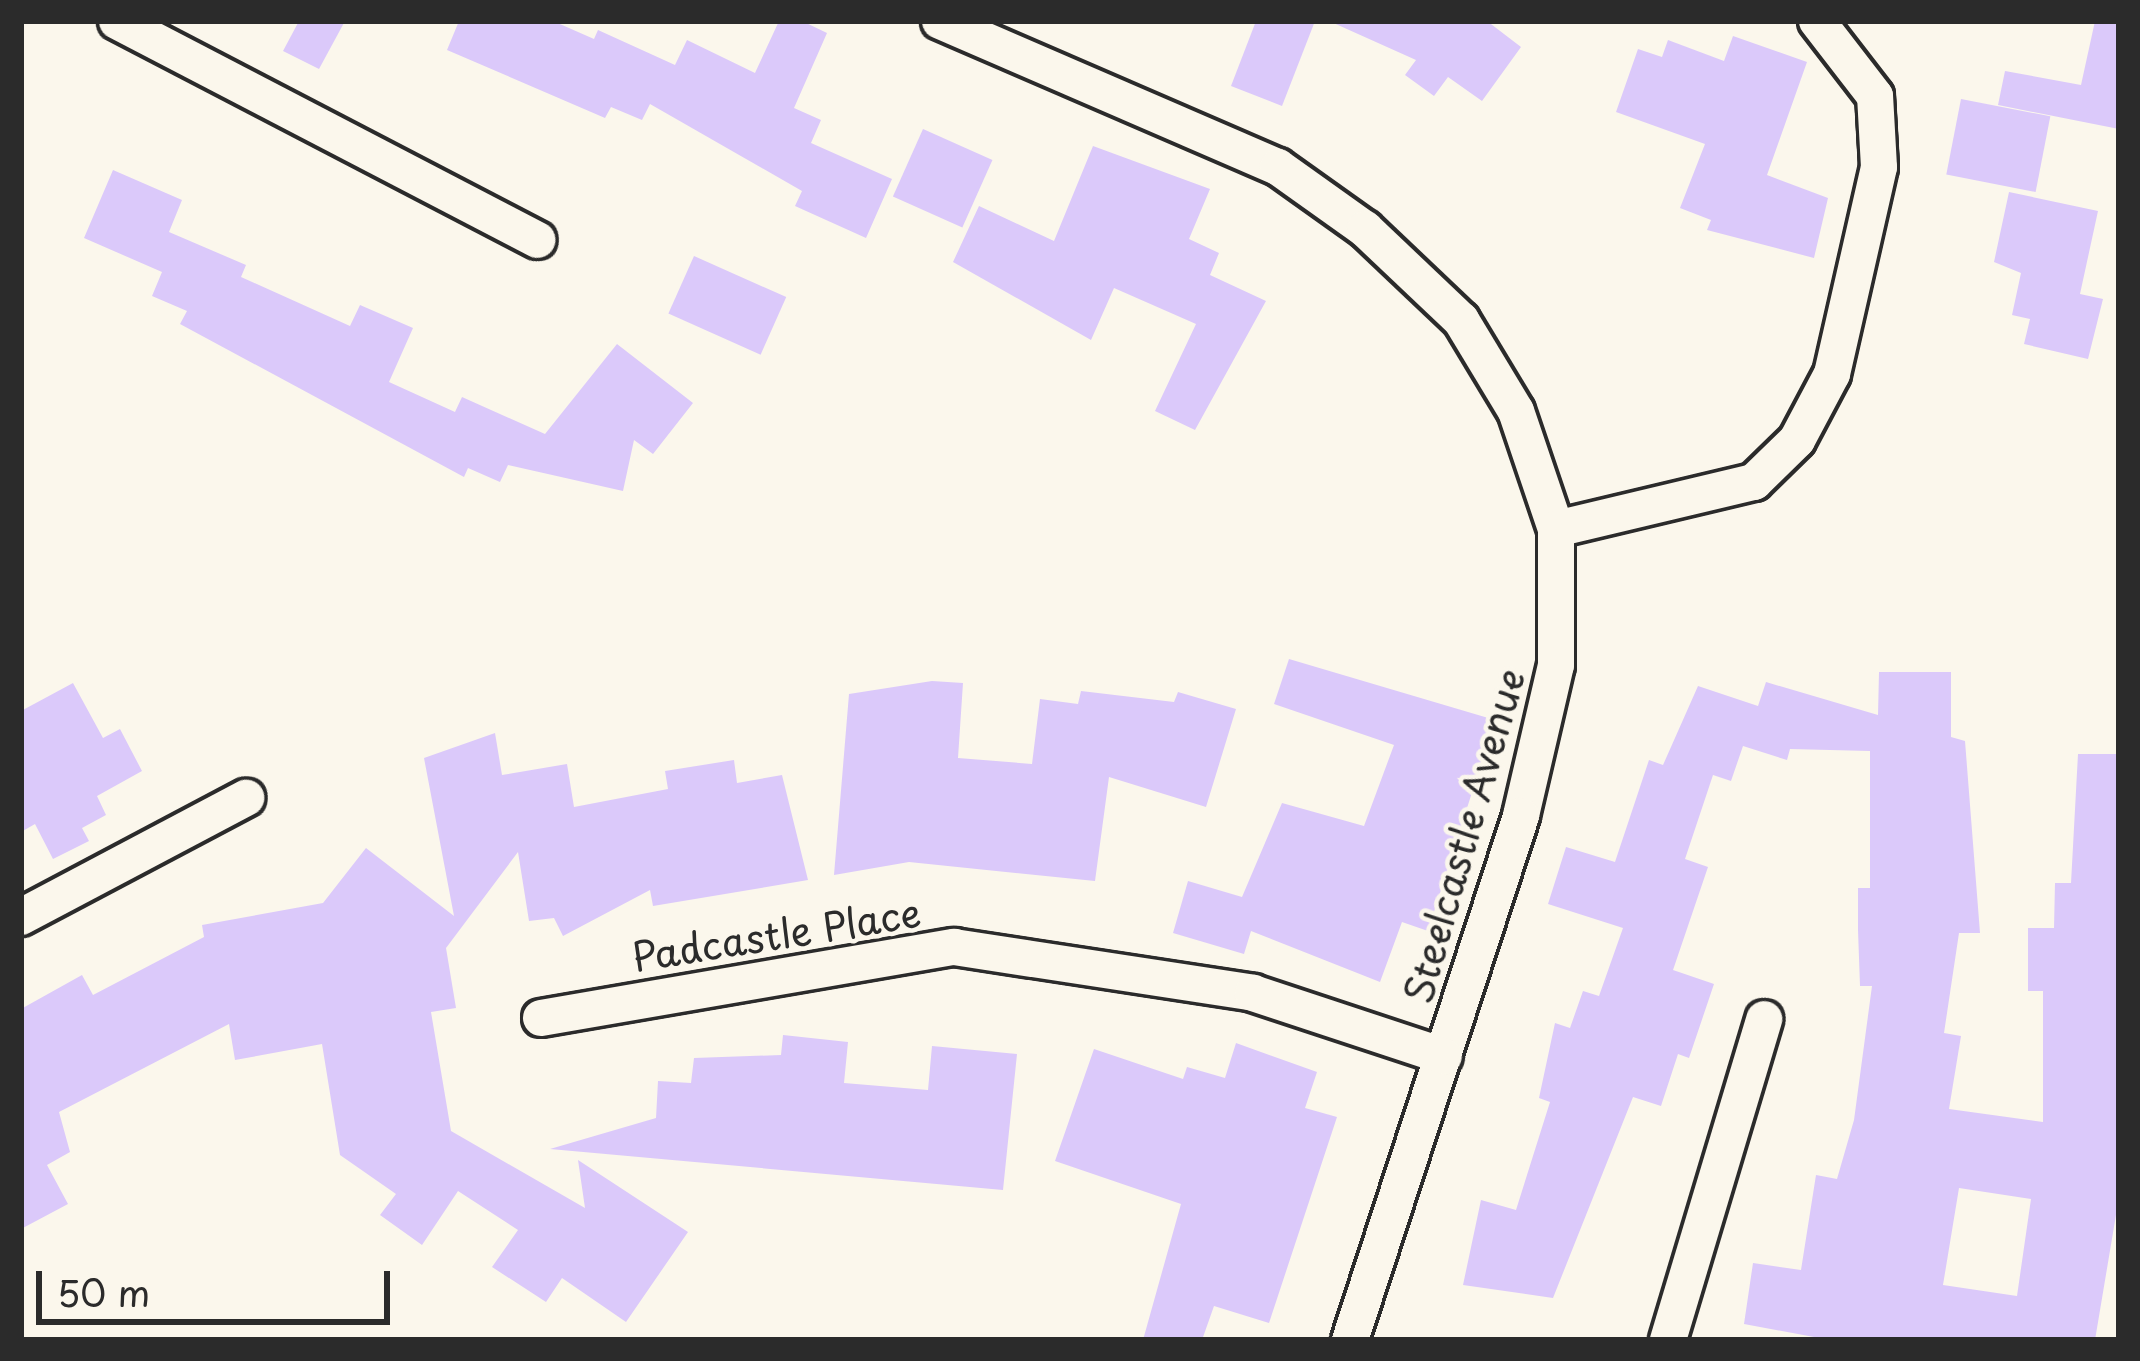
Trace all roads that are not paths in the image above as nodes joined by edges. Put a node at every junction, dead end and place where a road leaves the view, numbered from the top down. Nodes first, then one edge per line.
1 (117, 21) edge
2 (940, 21) edge
3 (1817, 21) edge
4 (537, 240) dead end
5 (1556, 530) junction
6 (246, 798) dead end
7 (21, 917) edge
8 (541, 1018) dead end
9 (1764, 1019) dead end
10 (1444, 1056) junction
11 (1350, 1340) edge
12 (1668, 1340) edge

1 - 4 street
2 - 5 street, Steelcastle Avenue
3 - 5 street
5 - 10 street, Steelcastle Avenue
6 - 7 street
8 - 10 street, Padcastle Place
9 - 12 street
10 - 11 street, Steelcastle Avenue

